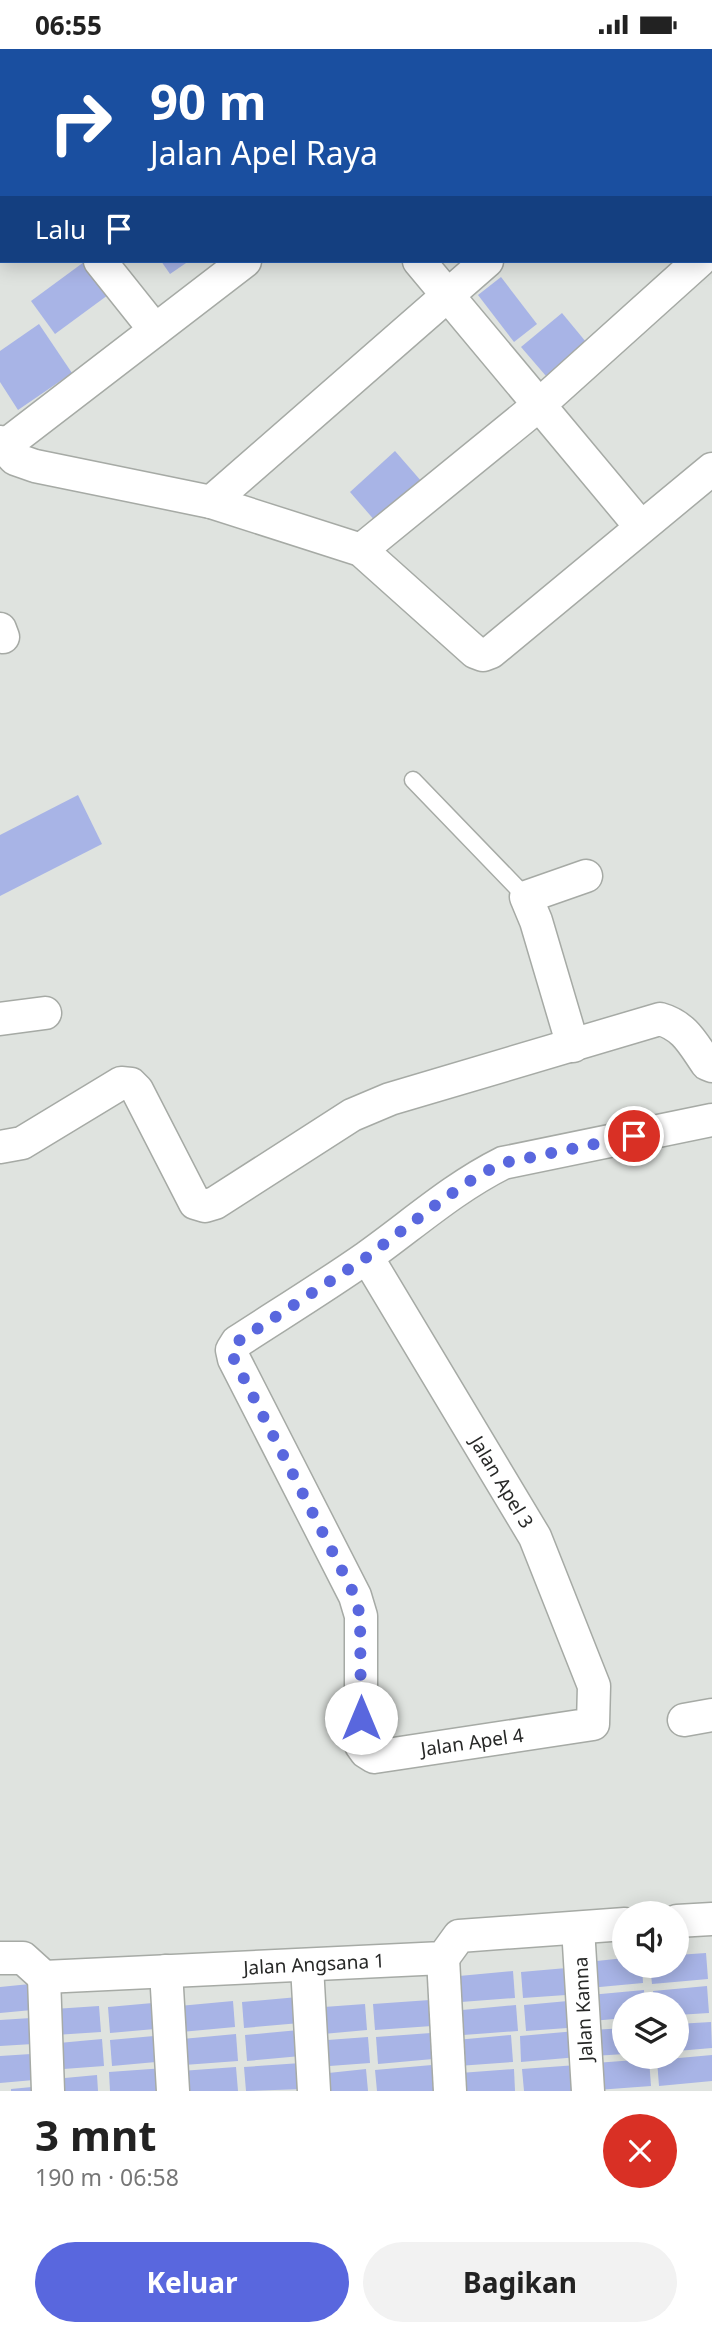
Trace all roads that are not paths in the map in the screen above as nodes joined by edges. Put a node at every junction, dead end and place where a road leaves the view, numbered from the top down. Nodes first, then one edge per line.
1 (102, 263) edge
2 (421, 263) edge
3 (485, 263) edge
4 (697, 263) edge
5 (228, 266) edge
6 (447, 295) junction
7 (155, 330) junction
8 (539, 405) junction
9 (1, 444) edge
10 (712, 469) edge
11 (211, 502) junction
12 (641, 527) junction
13 (361, 550) junction
14 (413, 780) dead end
15 (586, 876) dead end
16 (526, 897) junction
17 (45, 1013) dead end
18 (0, 1019) edge
19 (573, 1046) junction
20 (712, 1066) edge
21 (712, 1120) edge
22 (0, 1147) edge
23 (367, 1257) junction
24 (593, 1724) joint
25 (712, 1919) edge
26 (689, 1920) edge
27 (612, 1925) edge
28 (578, 1928) junction
29 (0, 1958) edge
30 (443, 1958) junction
31 (307, 1966) junction
32 (166, 1971) junction
33 (44, 1977) junction
34 (48, 2091) edge
35 (173, 2091) edge
36 (314, 2091) edge
37 (450, 2091) edge
38 (588, 2091) edge

1 - 7 street
2 - 6 street
3 - 6 street
4 - 8 street
5 - 7 street
6 - 8 street
6 - 11 street
7 - 9 street
8 - 12 street
8 - 13 street
9 - 11 street
10 - 12 street
11 - 13 street
12 - 13 street
14 - 16 lane
15 - 16 street
16 - 19 street
17 - 18 street
19 - 20 street
19 - 22 street
21 - 23 street
23 - 24 street, Jalan Apel 3
23 - 24 street, Jalan Apel 4
25 - 26 street
27 - 28 street
28 - 30 street
28 - 38 street, Jalan Kanna
29 - 33 street
30 - 31 street, Jalan Angsana 1
30 - 37 street
31 - 32 street, Jalan Angsana 1
31 - 36 street
32 - 33 street, Jalan Angsana 1
32 - 35 street
33 - 34 street

